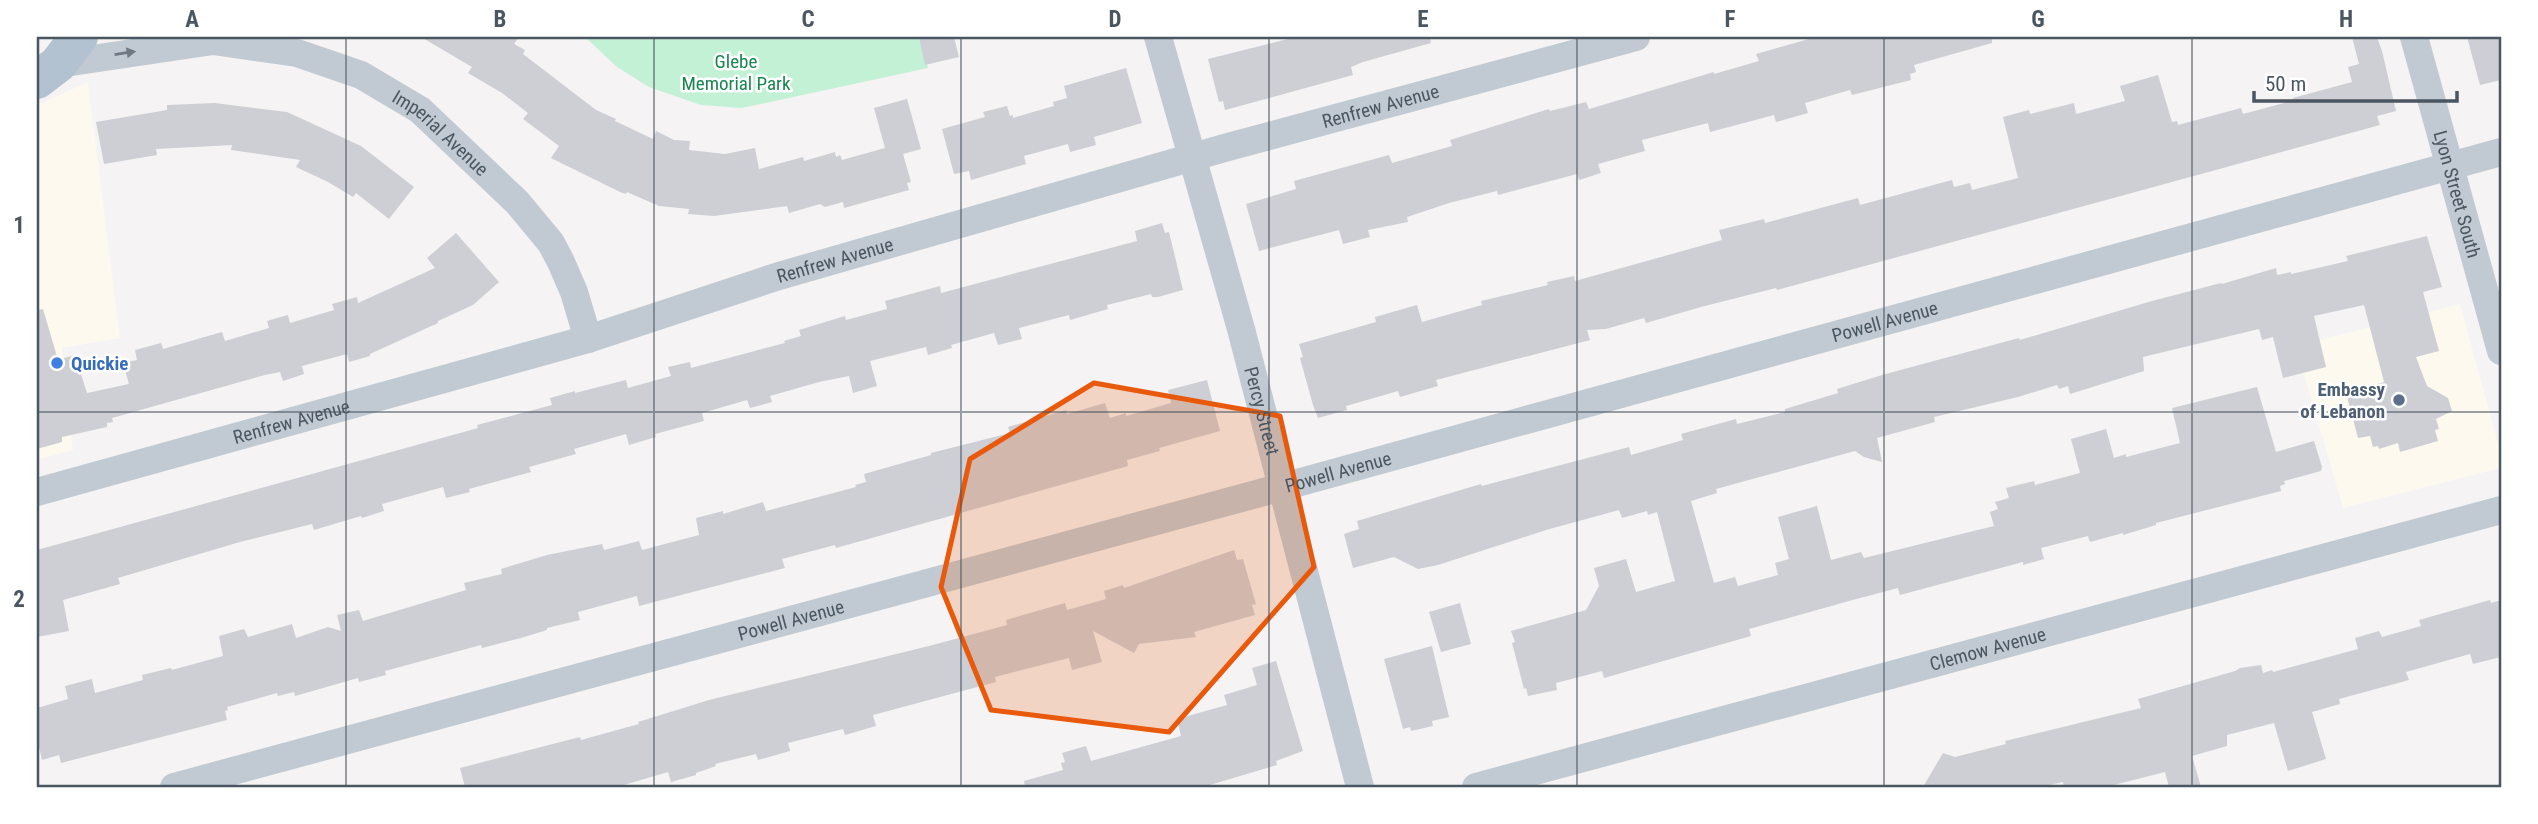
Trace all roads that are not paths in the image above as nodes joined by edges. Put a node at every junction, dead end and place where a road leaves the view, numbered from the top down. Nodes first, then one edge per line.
1 (1158, 37) edge
2 (1636, 37) edge
3 (2414, 37) edge
4 (199, 39) edge
5 (53, 63) edge
6 (2501, 152) edge
7 (1191, 159) junction
8 (2452, 166) junction
9 (588, 339) junction
10 (2501, 351) edge
11 (1281, 487) junction
12 (37, 492) edge
13 (2501, 510) edge
14 (174, 787) edge
15 (1360, 787) edge
16 (1476, 787) edge

1 - 7 street, Percy Street
2 - 7 street, Renfrew Avenue
3 - 8 street, Lyon Street South
5 -> 4 street, Imperial Avenue
4 - 9 street, Imperial Avenue
6 - 8 street, Powell Avenue
7 - 9 street, Renfrew Avenue
7 - 11 street, Percy Street
8 - 10 street, Lyon Street South
8 - 11 street, Powell Avenue
9 - 12 street, Renfrew Avenue
11 - 14 street, Powell Avenue
11 - 15 street, Percy Street
13 - 16 street, Clemow Avenue

